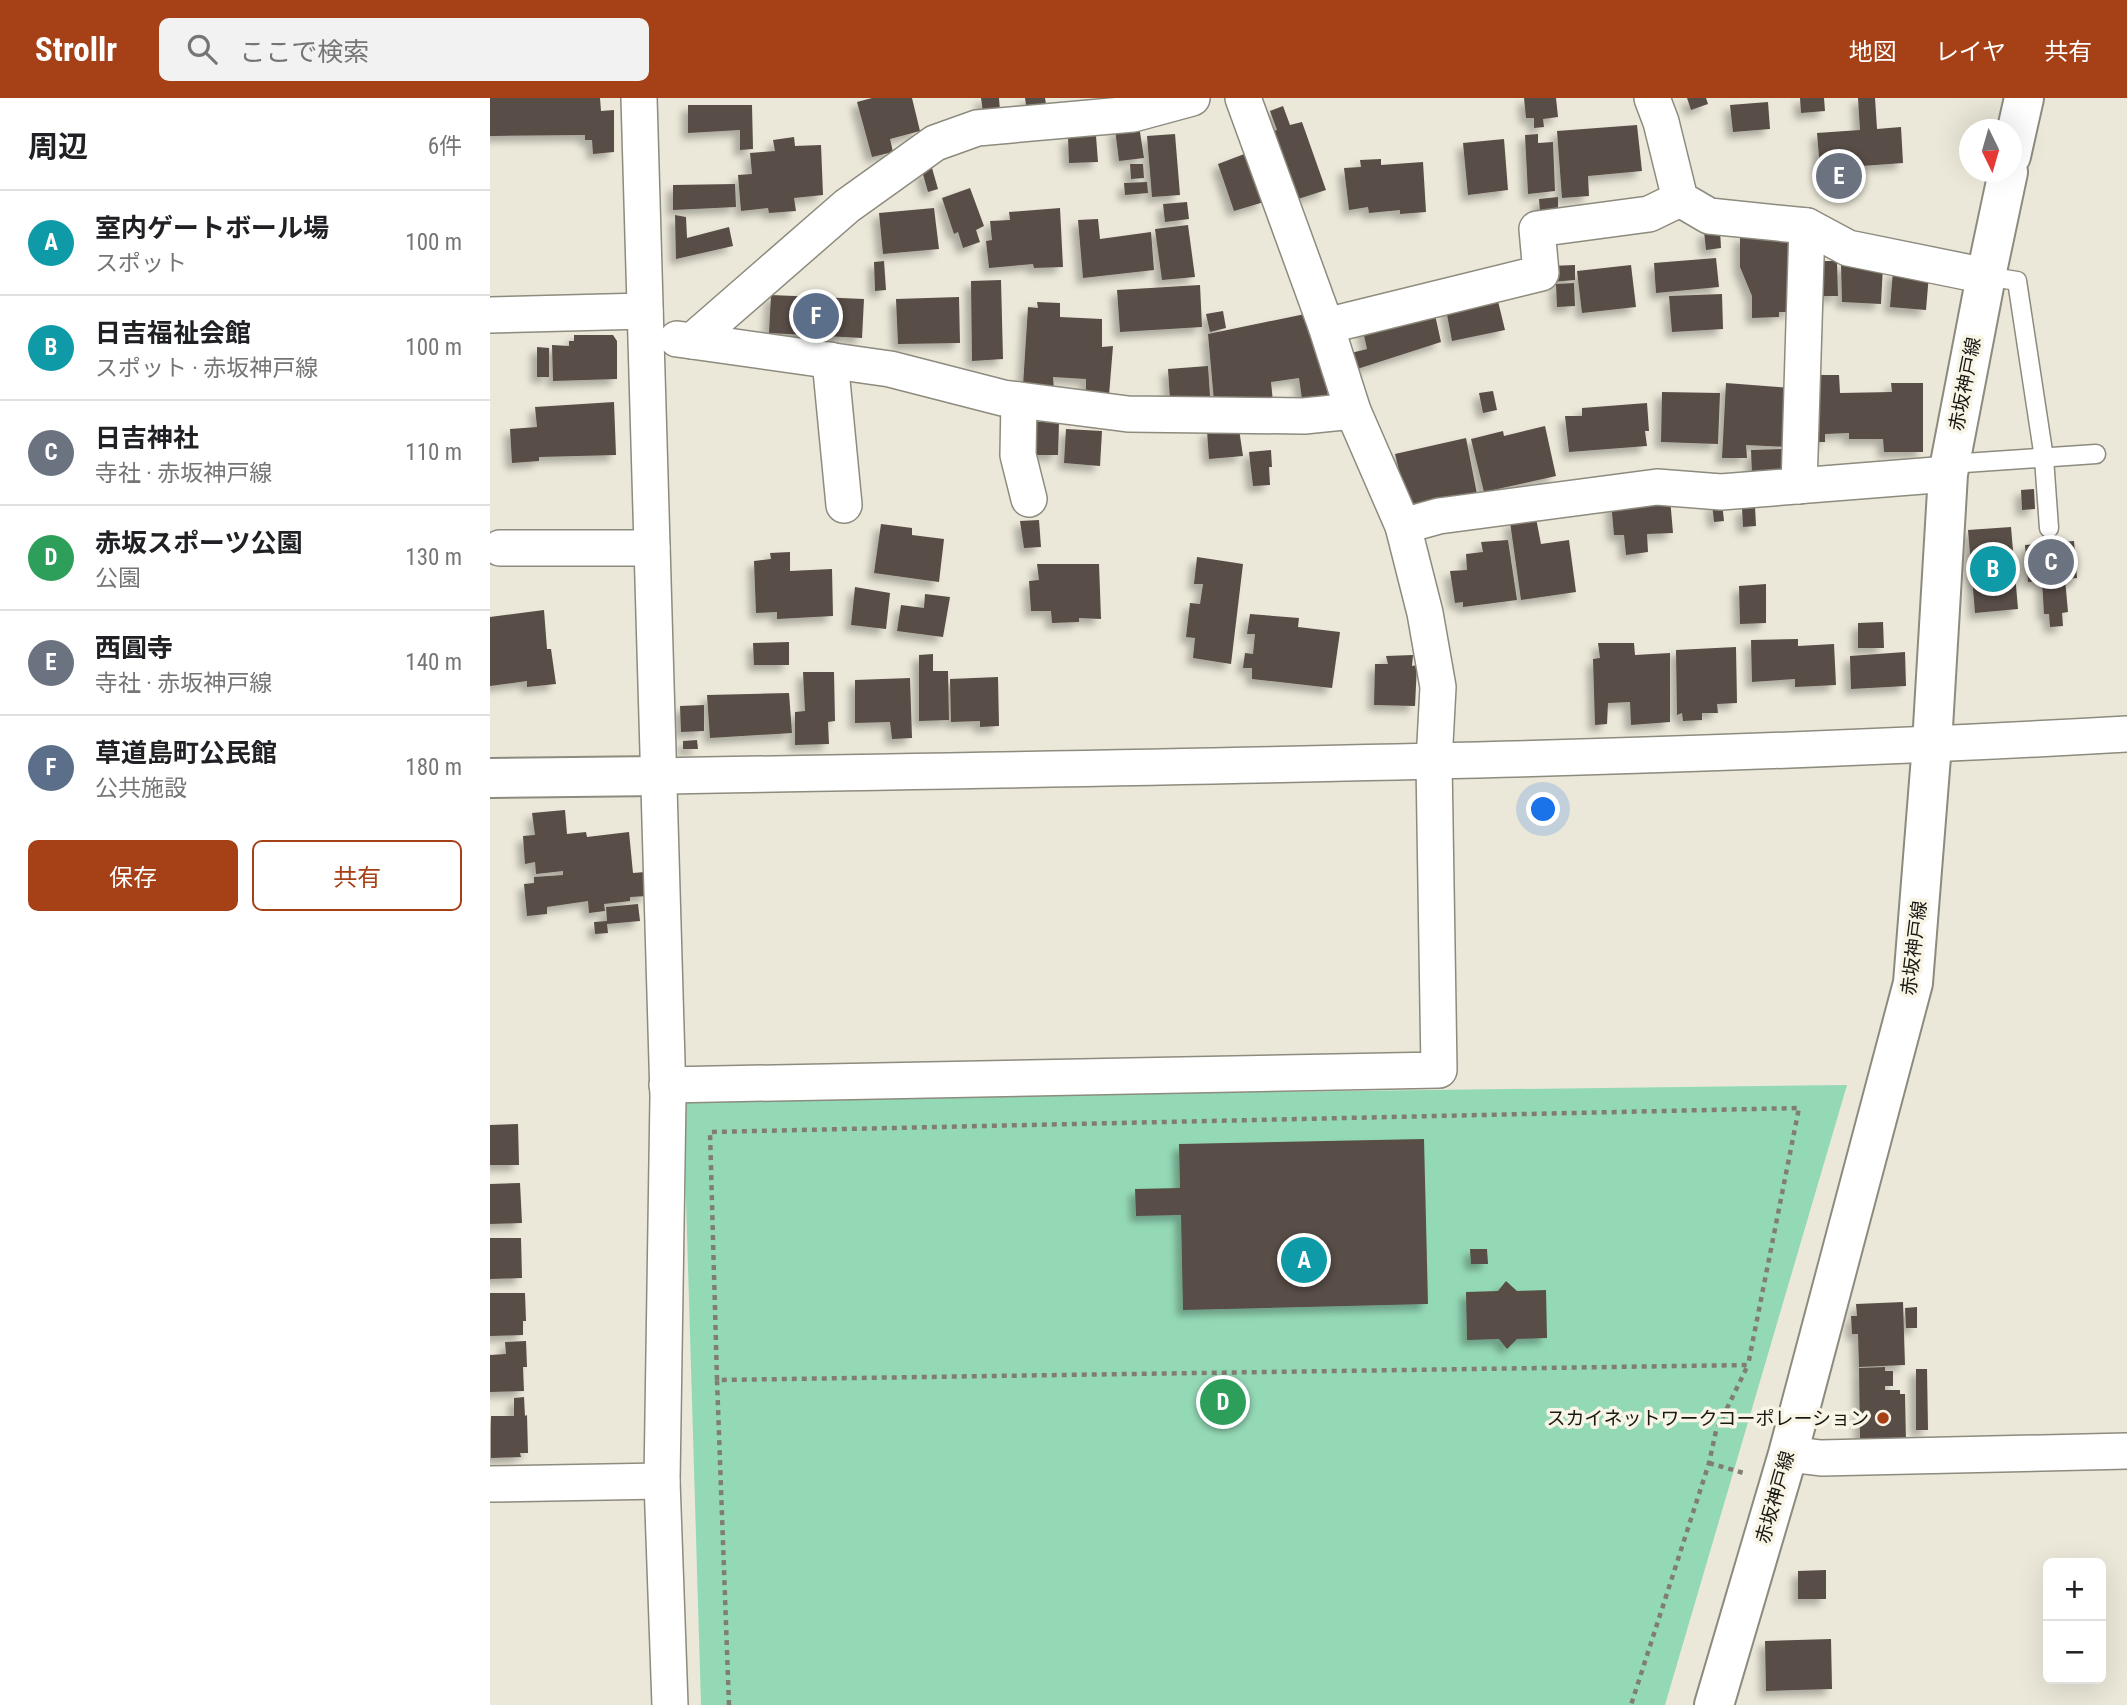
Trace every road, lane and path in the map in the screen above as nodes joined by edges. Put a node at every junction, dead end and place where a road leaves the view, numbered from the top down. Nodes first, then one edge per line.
1 (639, 98) edge
2 (1192, 98) edge
3 (1243, 98) edge
4 (1652, 98) edge
5 (2024, 98) edge
6 (2019, 119) edge
7 (2006, 182) edge
8 (1680, 199) junction
9 (1807, 226) junction
10 (1986, 276) junction
11 (490, 315) edge
12 (645, 323) junction
13 (1326, 326) junction
14 (692, 341) junction
15 (830, 360) junction
16 (1019, 400) junction
17 (1353, 411) junction
18 (2096, 454) dead end
19 (2044, 458) junction
20 (1949, 469) junction
21 (1799, 486) junction
22 (1029, 499) dead end
23 (844, 505) dead end
24 (1403, 526) junction
25 (2049, 528) dead end
26 (500, 548) dead end
27 (652, 548) junction
28 (2127, 734) edge
29 (1932, 744) junction
30 (1434, 762) junction
31 (659, 776) junction
32 (490, 778) edge
33 (667, 1085) junction
34 (1748, 1365) junction
35 (718, 1380) junction
36 (2127, 1451) edge
37 (1788, 1454) junction
38 (662, 1481) junction
39 (490, 1483) edge
40 (670, 1705) edge
41 (729, 1705) edge
42 (1630, 1705) edge
43 (1714, 1705) edge

1 - 12 street
2 - 14 street
3 - 13 street
4 - 8 street
5 - 6 main road
7 - 10 main road, 赤坂神戸線
8 - 9 street
8 - 13 street
9 - 10 street
9 - 21 street
10 - 19 lane
10 - 20 main road, 赤坂神戸線
11 - 12 street
12 - 14 street
12 - 27 street
13 - 17 street
14 - 15 street
15 - 16 street
15 - 23 street
16 - 17 street
16 - 22 street
17 - 24 street
18 - 19 lane
19 - 20 lane
19 - 25 lane
20 - 21 street
20 - 29 main road, 赤坂神戸線
21 - 24 street
24 - 30 street
26 - 27 street
27 - 31 street
28 - 29 street
29 - 30 street
29 - 37 main road, 赤坂神戸線
30 - 31 street
30 - 33 street
31 - 32 main road
31 - 33 street
33 - 38 street
34 - 35 path
34 - 35 path
34 - 42 path
35 - 41 path
36 - 37 street
37 - 43 main road, 赤坂神戸線
38 - 39 street
38 - 40 street

